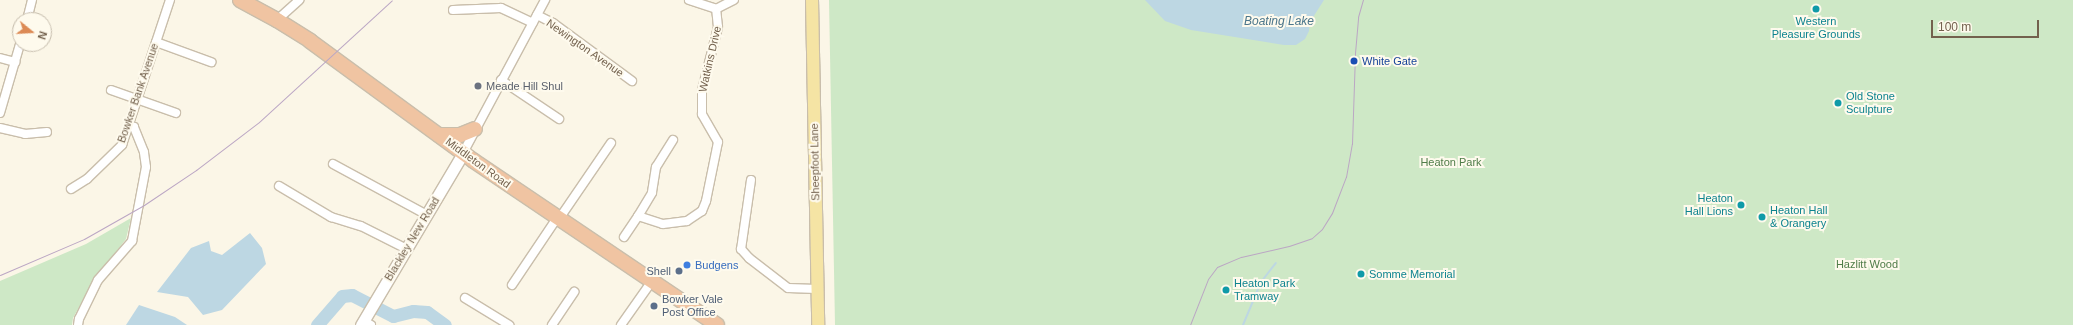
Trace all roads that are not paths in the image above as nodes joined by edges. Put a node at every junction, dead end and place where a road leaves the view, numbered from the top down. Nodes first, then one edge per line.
1 (32, 0) edge
2 (170, 0) edge
3 (240, 0) edge
4 (299, 0) edge
5 (545, 0) edge
6 (689, 0) edge
7 (734, 0) edge
8 (812, 0) edge
9 (716, 9) junction
10 (453, 10) dead end
11 (29, 12) edge
12 (537, 15) junction
13 (277, 20) junction
14 (532, 23) junction
15 (156, 42) junction
16 (18, 52) edge
17 (0, 58) edge
18 (15, 62) junction
19 (211, 62) dead end
20 (501, 80) junction
21 (632, 81) dead end
22 (111, 90) dead end
23 (138, 99) junction
24 (0, 113) edge
25 (176, 113) dead end
26 (559, 119) dead end
27 (129, 126) junction
28 (0, 128) edge
29 (41, 129) dead end
30 (475, 129) junction
31 (439, 135) junction
32 (673, 140) dead end
33 (611, 143) dead end
34 (463, 153) junction
35 (333, 164) dead end
36 (751, 180) dead end
37 (279, 186) dead end
38 (71, 189) dead end
39 (427, 215) junction
40 (638, 216) junction
41 (558, 218) junction
42 (624, 237) dead end
43 (407, 249) junction
44 (652, 281) junction
45 (512, 285) dead end
46 (817, 289) junction
47 (574, 292) dead end
48 (465, 298) dead end
49 (366, 321) edge
50 (78, 325) edge
51 (509, 325) edge
52 (552, 325) edge
53 (621, 325) edge
54 (717, 325) edge
55 (818, 325) edge

1 - 11 street
2 - 15 street, Bowker Bank Avenue
3 - 13 highway, Middleton Road
4 - 13 street
5 - 12 street
6 - 9 street
7 - 9 street
8 - 46 main road, Sheepfoot Lane
9 - 40 street, Watkins Drive
10 - 14 street
12 - 14 street
12 - 21 street, Newington Avenue
13 - 31 highway, Middleton Road
14 - 20 street
15 - 19 street
15 - 23 street, Bowker Bank Avenue
16 - 18 street
17 - 18 street
18 - 24 street
20 - 26 street
20 - 30 street
22 - 23 street
23 - 25 street
23 - 27 street, Bowker Bank Avenue
27 - 38 street, Bowker Bank Avenue
27 - 50 street
28 - 29 street
30 - 31 highway
30 - 34 street
31 - 34 highway, Middleton Road
32 - 40 street
33 - 41 street
34 - 39 street, Blackley New Road
34 - 41 highway, Middleton Road
35 - 39 street
36 - 46 street
37 - 43 street
39 - 43 street, Blackley New Road
40 - 42 street
41 - 44 highway, Middleton Road
41 - 45 street
43 - 49 street, Blackley New Road
44 - 53 street
44 - 54 highway, Middleton Road
46 - 55 main road, Sheepfoot Lane
47 - 52 street
48 - 51 street

